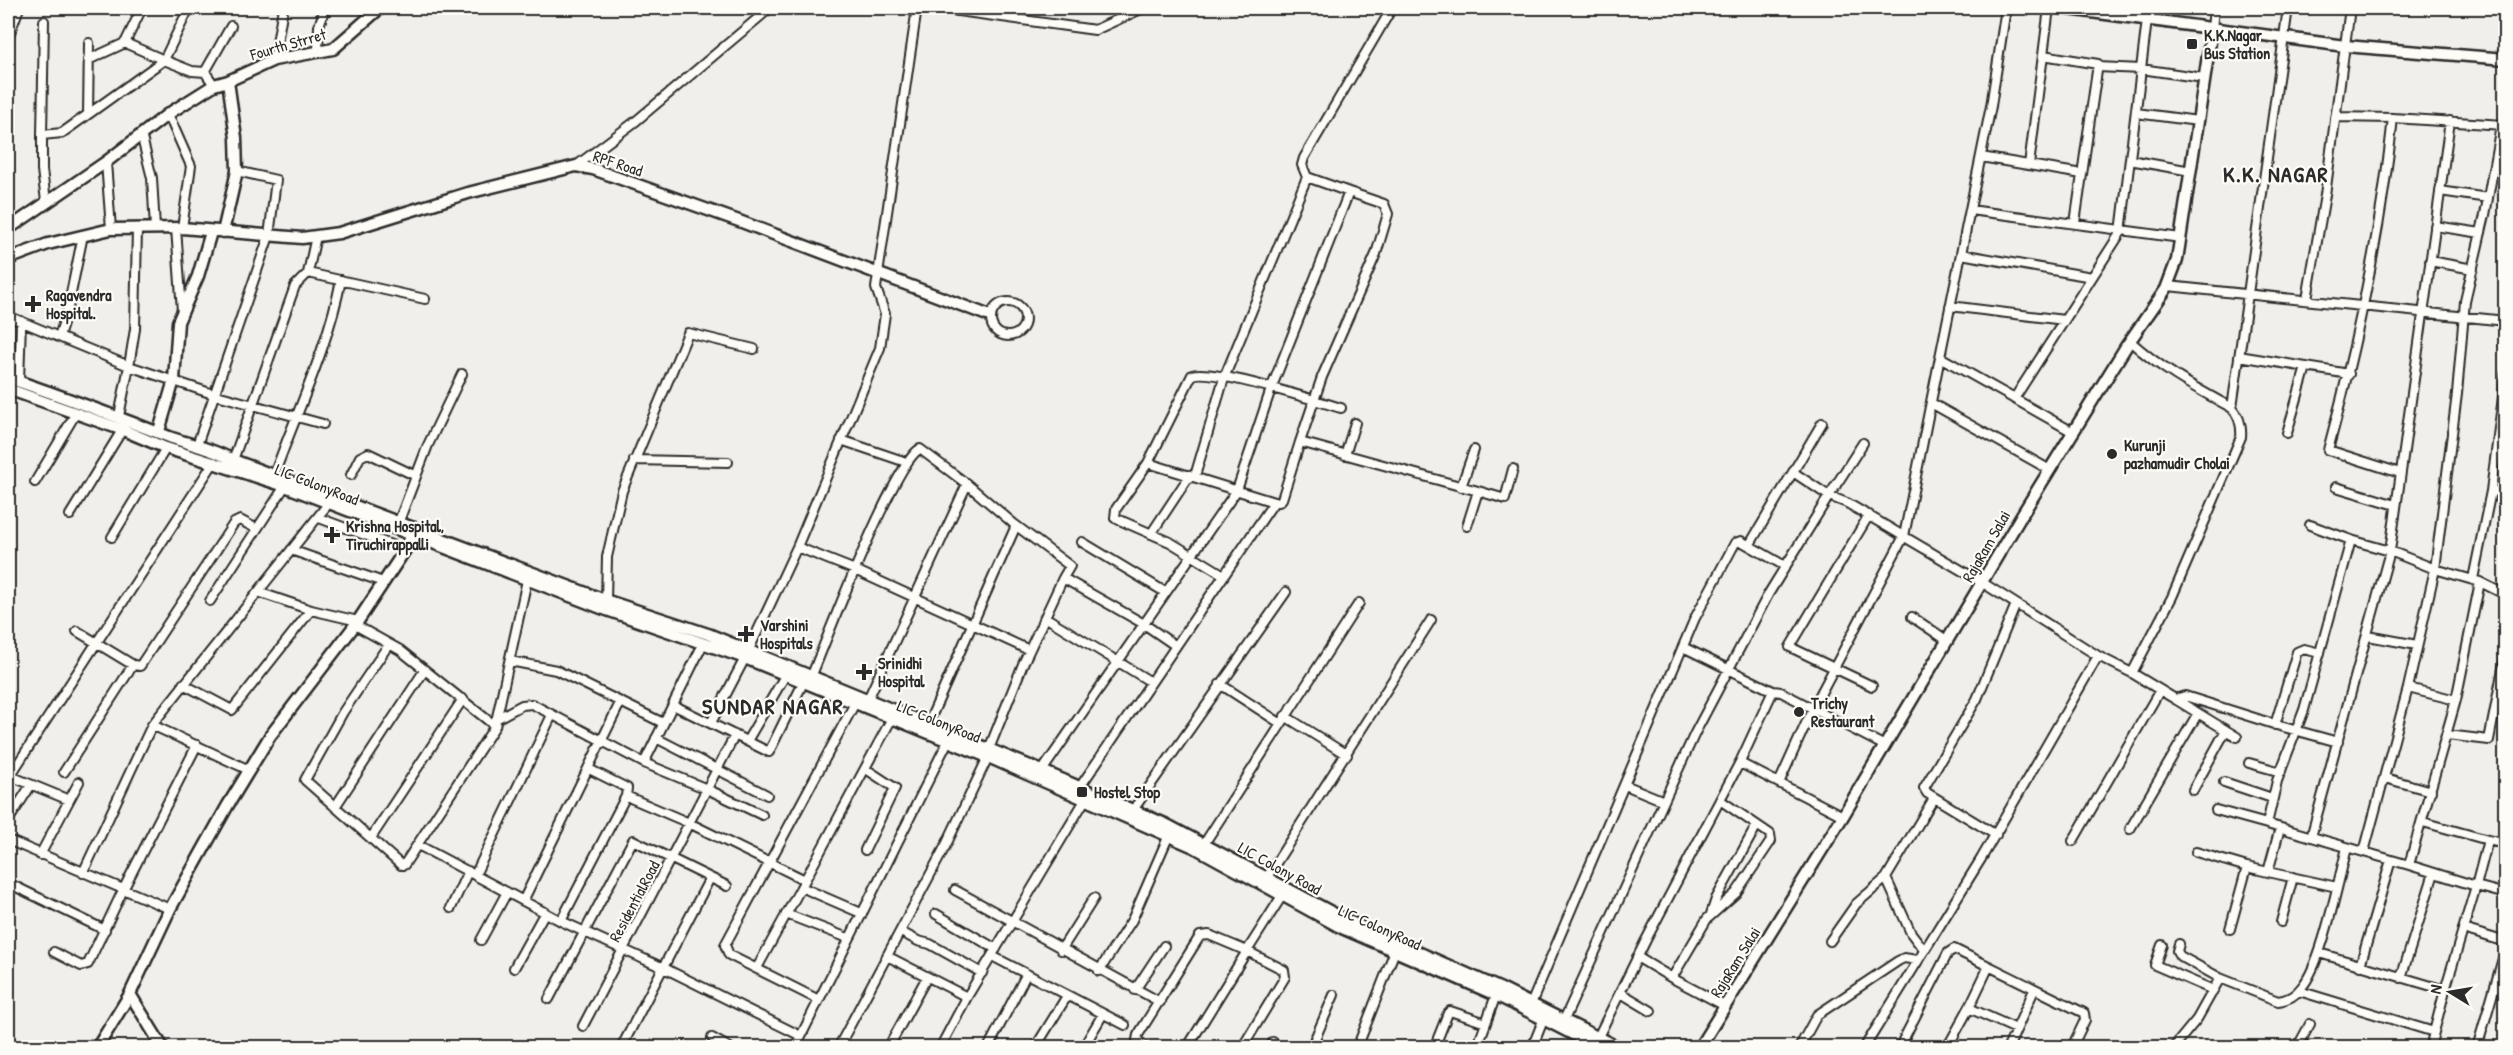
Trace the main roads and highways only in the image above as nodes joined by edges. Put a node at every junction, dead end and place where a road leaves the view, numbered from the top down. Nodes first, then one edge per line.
1 (381, 8) edge
2 (2061, 8) edge
3 (2095, 10) edge
4 (2211, 29) junction
5 (2505, 59) edge
6 (228, 81) junction
7 (8, 229) edge
8 (211, 232) junction
9 (223, 232) junction
10 (8, 259) edge
11 (990, 316) road end
12 (8, 378) edge
13 (8, 389) edge
14 (123, 422) junction
15 (159, 431) junction
16 (232, 463) junction
17 (331, 501) junction
18 (413, 533) junction
19 (605, 604) junction
20 (746, 654) junction
21 (808, 678) junction
22 (934, 729) junction
23 (989, 753) junction
24 (1085, 793) junction
25 (1200, 844) junction
26 (1285, 891) junction
27 (1396, 947) junction
28 (130, 994) junction
29 (1537, 1011) junction
30 (1599, 1042) edge
31 (1580, 1043) edge
32 (97, 1047) edge
33 (163, 1047) edge
34 (1619, 1047) edge
35 (1699, 1047) edge

1 - 6 main road, Fourth Strret
2 - 3 main road
3 - 4 main road
4 - 5 main road
4 - 35 main road, RajaRam Salai
6 - 7 main road, Fourth Strret
6 - 9 main road
8 - 9 main road, RPF Road
8 - 10 main road, RPF Road
8 - 15 main road
9 - 11 main road, RPF Road
12 - 14 main road, LIC ColonyRoad
13 - 14 main road, LIC ColonyRoad
14 - 15 main road, LIC ColonyRoad
14 - 16 main road, LIC ColonyRoad
15 - 16 main road, LIC ColonyRoad
16 - 17 main road, LIC ColonyRoad
16 - 17 main road, LIC ColonyRoad
17 - 18 main road, LIC ColonyRoad
17 - 18 main road, LIC ColonyRoad
18 - 19 main road, LIC ColonyRoad
18 - 19 main road, LIC ColonyRoad
18 - 28 main road
19 - 20 main road, LIC ColonyRoad
19 - 20 main road, LIC ColonyRoad
20 - 21 main road, LIC ColonyRoad
20 - 21 main road, LIC ColonyRoad
21 - 22 main road, LIC ColonyRoad
21 - 22 main road, LIC ColonyRoad
22 - 23 main road, LIC ColonyRoad
22 - 23 main road, LIC ColonyRoad
23 - 24 main road, LIC ColonyRoad
23 - 24 main road, LIC ColonyRoad
24 - 25 main road, LIC Colony Road
24 - 25 main road, LIC ColonyRoad
25 - 26 main road, LIC ColonyRoad
25 - 26 main road, LIC Colony Road
26 - 27 main road, LIC ColonyRoad
27 - 29 main road
27 - 29 main road, LIC ColonyRoad
28 - 32 main road
28 - 33 main road
29 - 30 main road
29 - 31 main road, LIC ColonyRoad
30 - 31 main road, LIC ColonyRoad
30 - 34 main road

